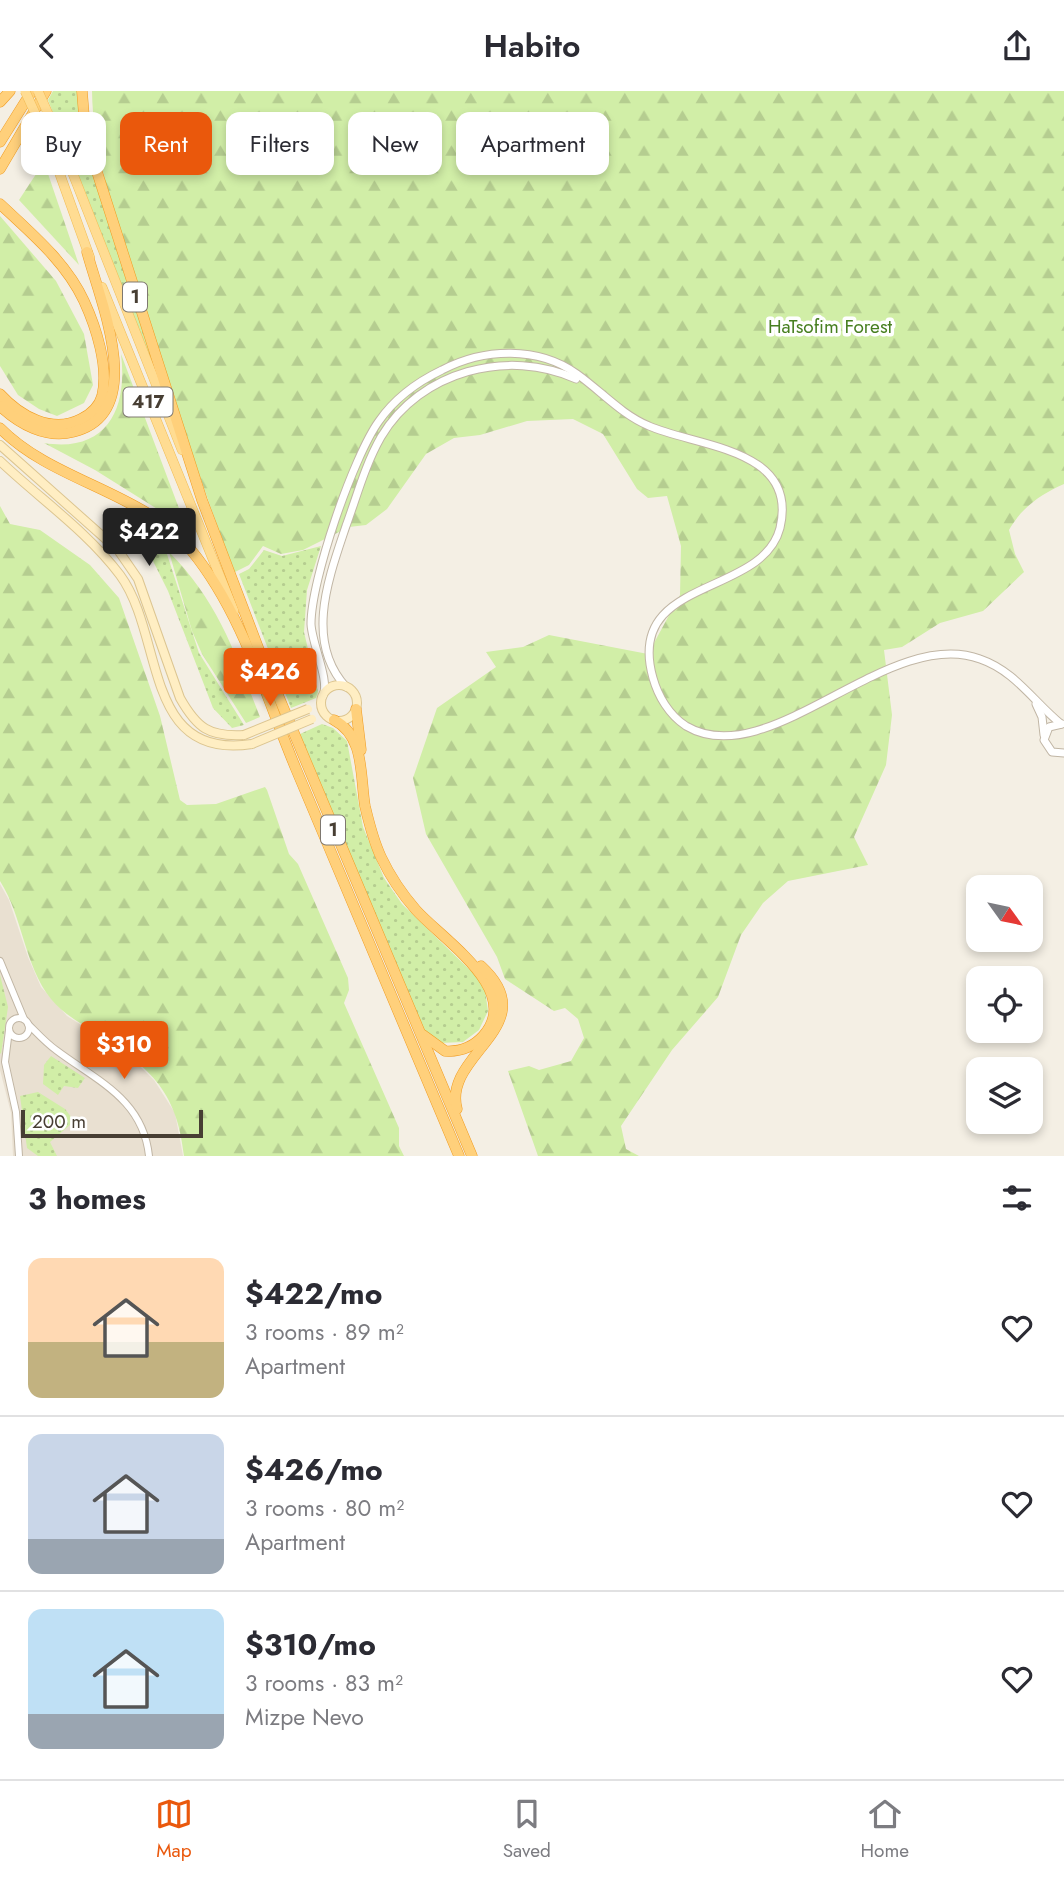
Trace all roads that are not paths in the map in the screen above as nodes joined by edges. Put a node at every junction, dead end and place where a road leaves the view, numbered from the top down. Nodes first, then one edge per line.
1 (10, 91) edge
2 (25, 91) edge
3 (32, 91) edge
4 (38, 91) edge
5 (46, 91) edge
6 (82, 91) edge
7 (0, 101) edge
8 (0, 142) edge
9 (0, 169) edge
10 (2, 206) edge
11 (87, 252) junction
12 (598, 391) junction
13 (0, 394) edge
14 (0, 406) edge
15 (0, 428) edge
16 (0, 445) edge
17 (0, 461) edge
18 (201, 500) junction
19 (252, 657) junction
20 (346, 687) junction
21 (1027, 691) junction
22 (322, 698) junction
23 (356, 709) junction
24 (330, 718) junction
25 (1062, 724) edge
26 (1044, 736) junction
27 (1064, 753) edge
28 (362, 782) junction
29 (444, 937) junction
30 (0, 961) edge
31 (398, 986) junction
32 (12, 994) junction
33 (26, 1021) junction
34 (9, 1027) junction
35 (24, 1037) junction
36 (45, 1040) junction
37 (7, 1055) junction
38 (464, 1136) junction
39 (19, 1156) edge
40 (149, 1156) edge
41 (459, 1156) edge
42 (472, 1156) edge

1 - 7 highway
2 - 11 main road, 417, bridge
3 - 8 highway
4 - 18 main road, 417, bridge
5 - 9 highway
6 - 18 highway, 1
10 - 13 highway
11 - 14 highway
11 - 19 main road, 417
12 - 20 street
12 - 21 street
12 - 22 street
15 - 19 highway, 1
16 - 22 main road, bridge
17 - 24 main road, bridge
18 - 31 highway, 1
19 - 41 highway, 1
20 - 22 main road
20 - 23 main road
21 - 25 street
21 - 26 street
22 - 24 main road
23 - 24 main road
23 - 28 highway
24 - 28 highway
25 - 26 street
26 - 27 street
28 - 29 highway
29 - 31 highway
29 - 38 highway
30 - 32 street
31 - 38 highway, 1
32 - 33 street
32 - 34 street
33 - 34 street
33 - 35 street
33 - 36 street
34 - 35 street
34 - 37 street
35 - 36 street
35 - 37 street
36 - 40 street
37 - 39 street
38 - 42 highway, 1

